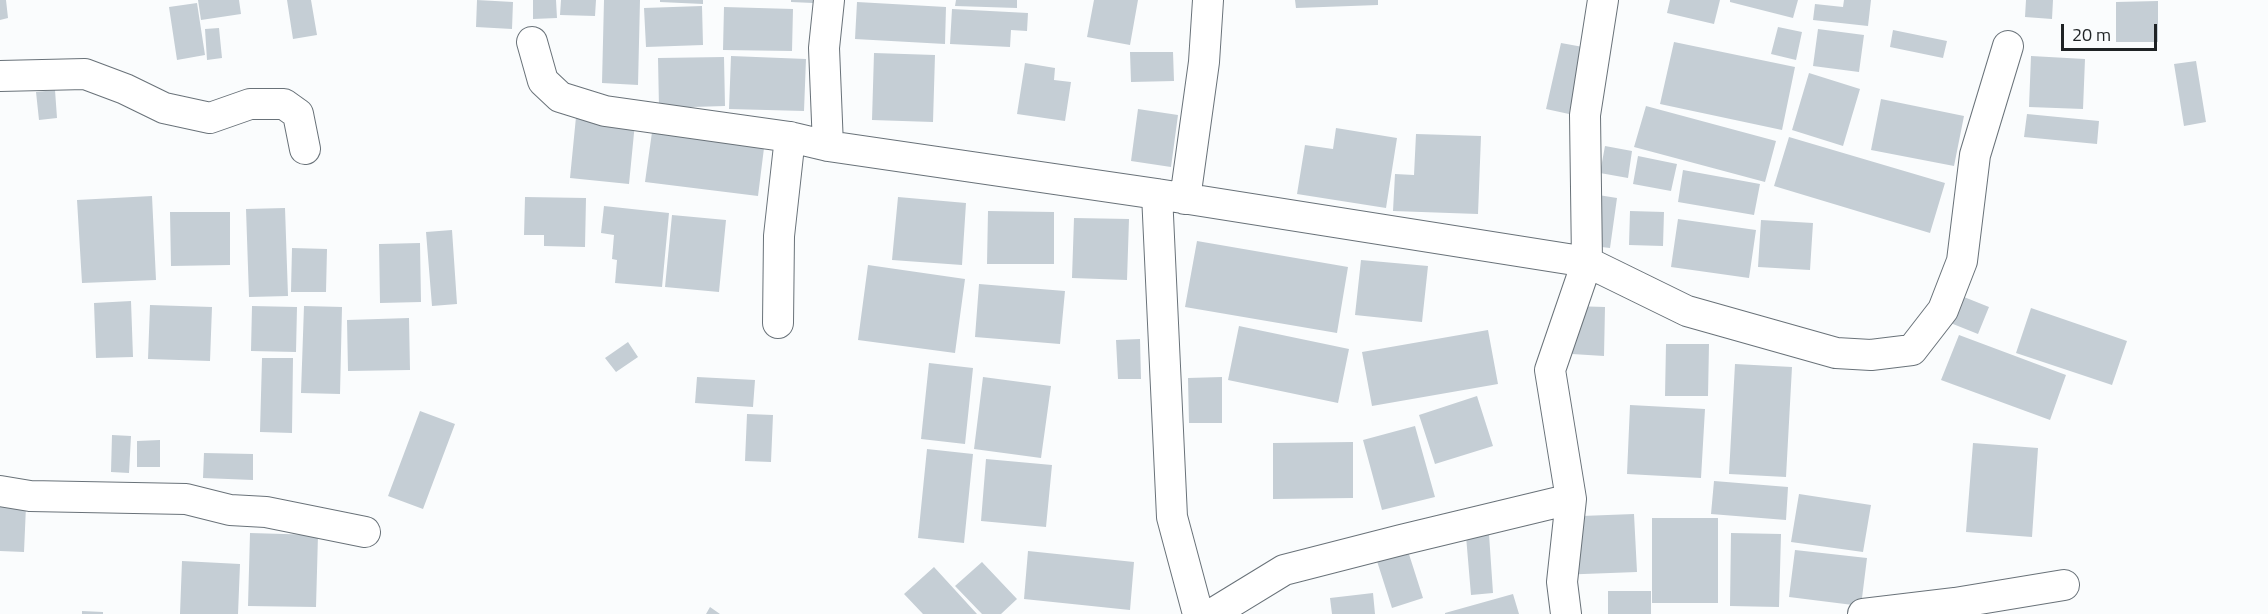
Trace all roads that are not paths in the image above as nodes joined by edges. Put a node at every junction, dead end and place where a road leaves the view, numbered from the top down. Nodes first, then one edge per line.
1 (829, 0) edge
2 (1208, 0) edge
3 (1603, 0) edge
4 (532, 42) dead end
5 (2008, 46) dead end
6 (0, 75) edge
7 (790, 137) junction
8 (828, 146) junction
9 (305, 149) dead end
10 (1171, 197) junction
11 (1587, 262) junction
12 (778, 323) dead end
13 (0, 491) edge
14 (1571, 499) junction
15 (365, 532) dead end
16 (2064, 585) dead end
17 (1198, 614) edge
18 (1212, 614) edge
19 (1566, 614) edge
20 (1863, 614) edge

1 - 8 street
2 - 10 street
3 - 11 street
4 - 7 street
5 - 11 street
6 - 9 street
7 - 8 street
7 - 12 street
8 - 10 street
10 - 11 street
10 - 17 street
11 - 14 street
13 - 15 street
14 - 18 street
14 - 19 street
16 - 20 street

